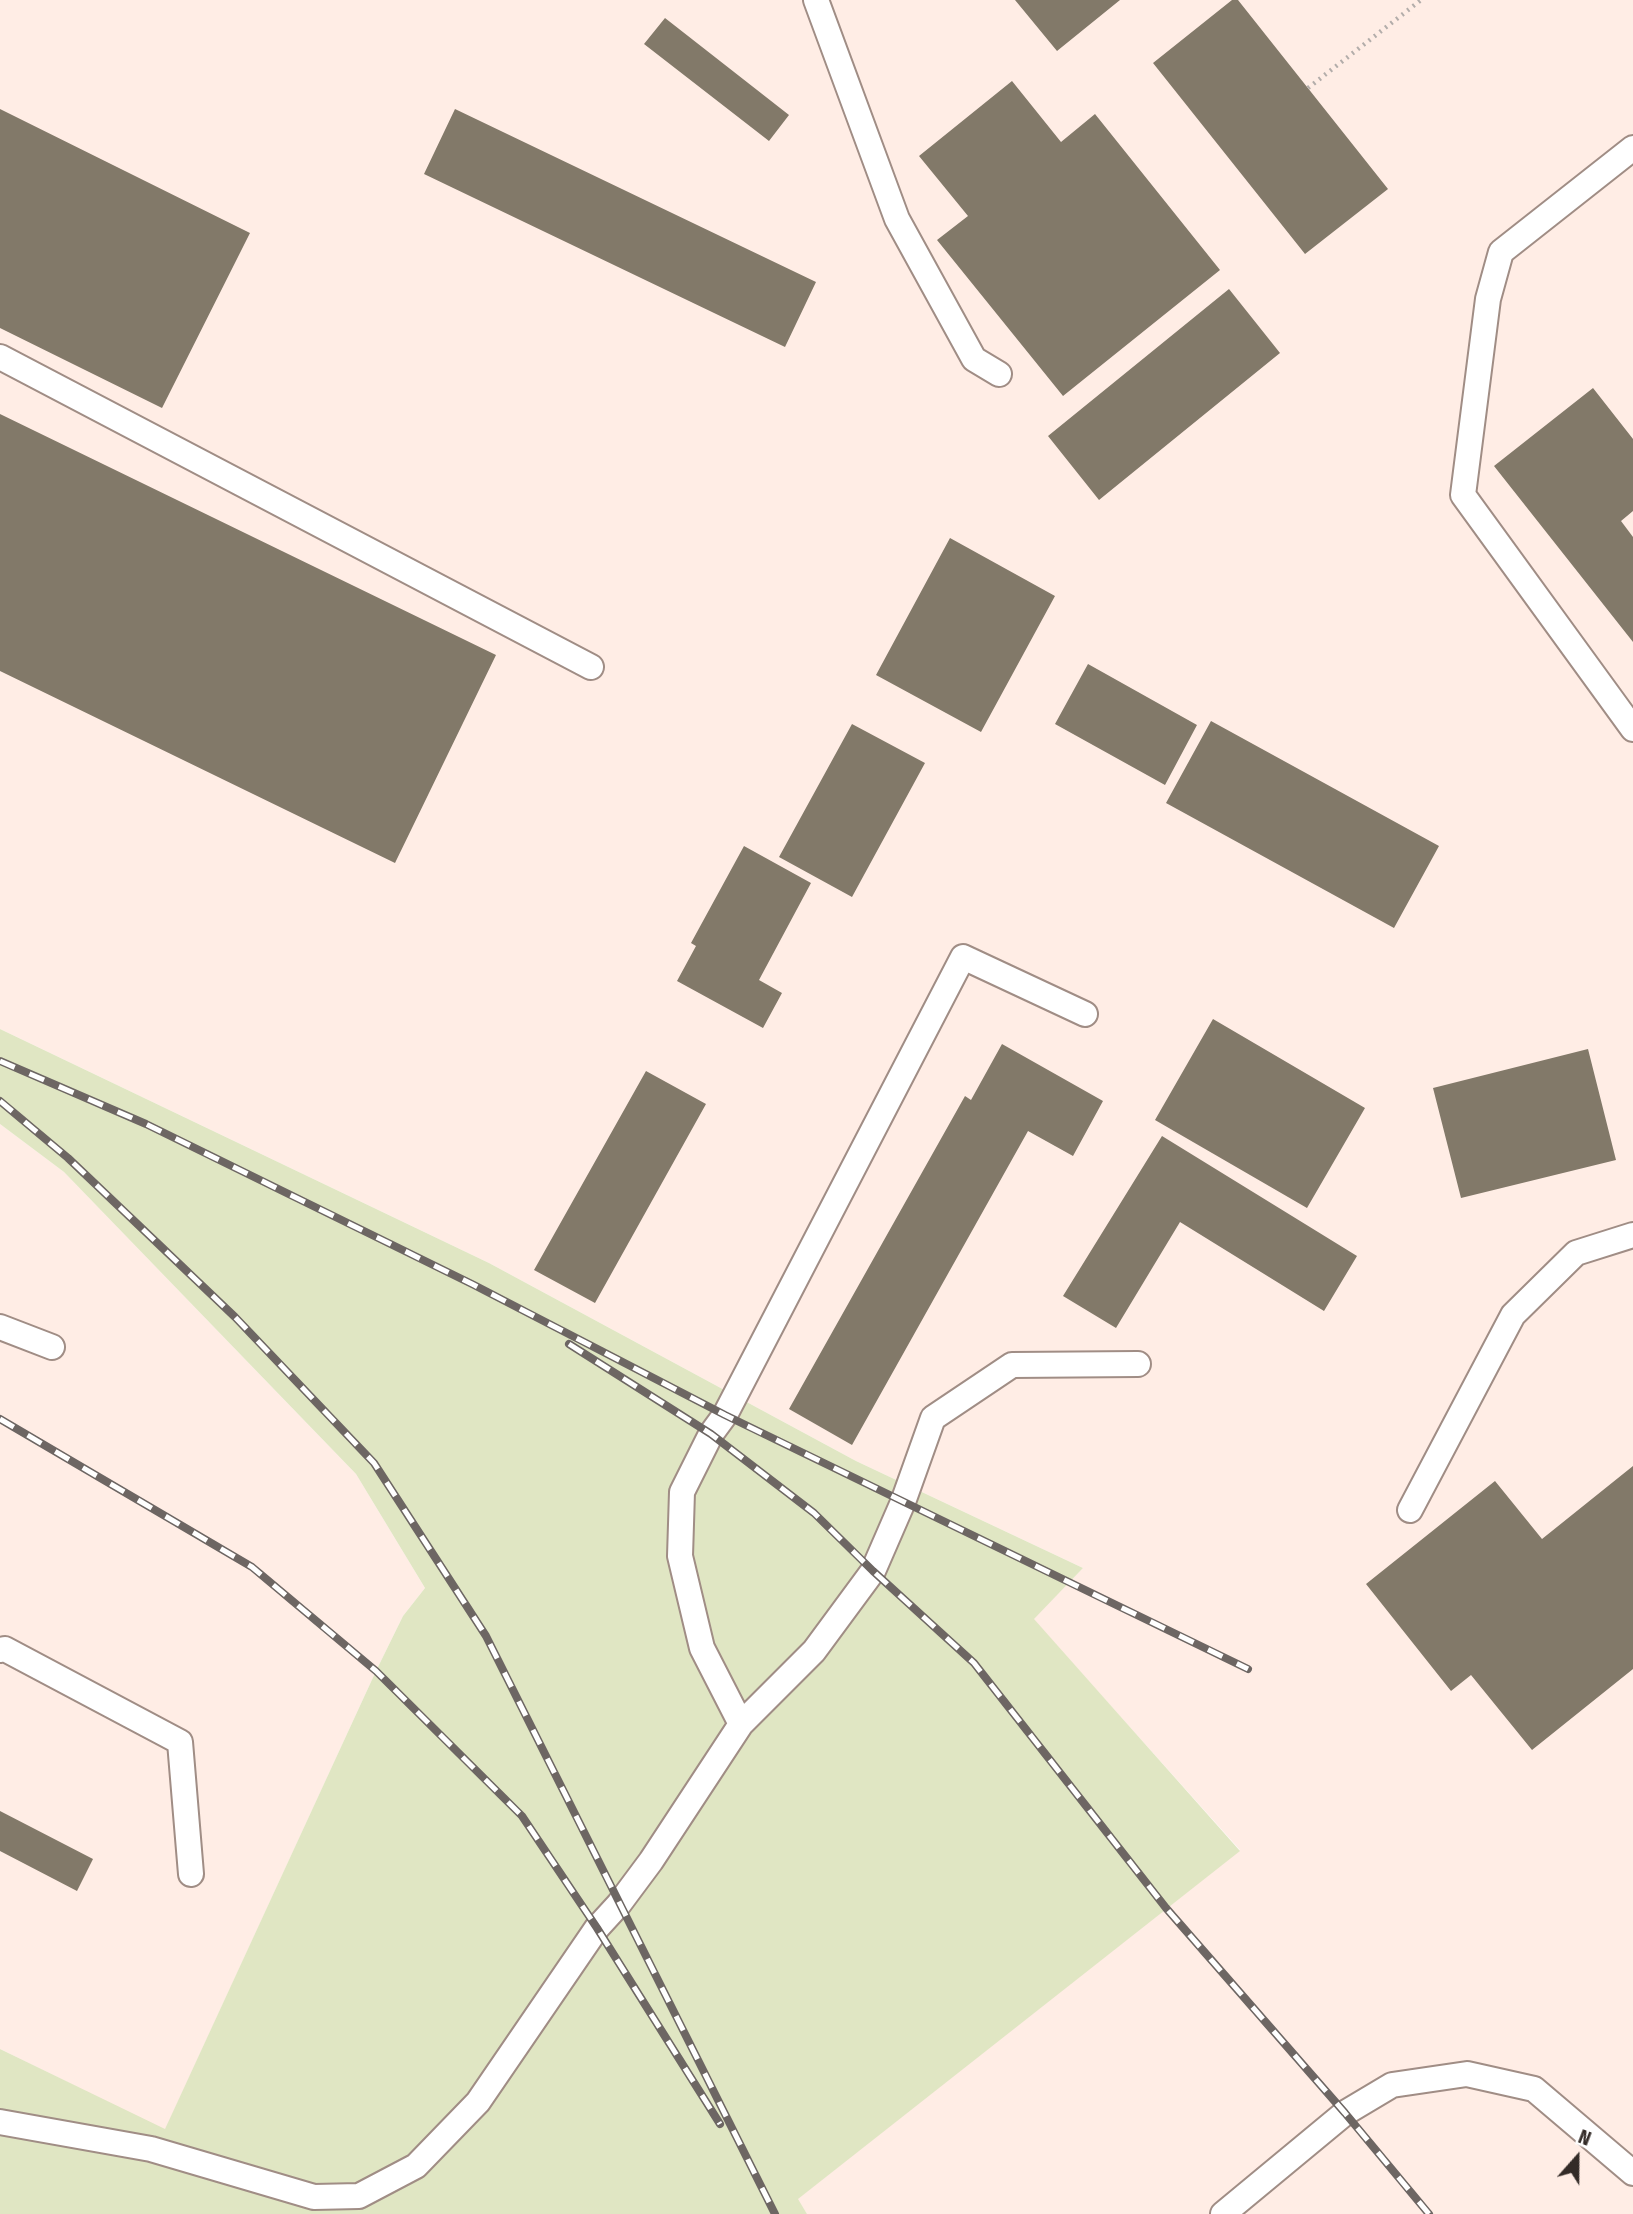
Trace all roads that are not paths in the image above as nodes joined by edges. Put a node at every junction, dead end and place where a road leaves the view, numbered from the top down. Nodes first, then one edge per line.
1 (816, 0) edge
2 (1633, 148) edge
3 (0, 356) edge
4 (999, 374) dead end
5 (592, 667) dead end
6 (1633, 729) edge
7 (1085, 1014) dead end
8 (1633, 1235) edge
9 (0, 1327) edge
10 (52, 1347) dead end
11 (1138, 1364) dead end
12 (1410, 1510) dead end
13 (0, 1650) edge
14 (741, 1724) junction
15 (191, 1874) dead end
16 (0, 2122) edge
17 (1633, 2173) edge
18 (1223, 2214) edge

1 - 4 lane
2 - 6 lane
3 - 5 lane
7 - 14 lane
8 - 12 lane
9 - 10 lane
11 - 14 lane
13 - 15 lane
14 - 16 lane
17 - 18 lane

